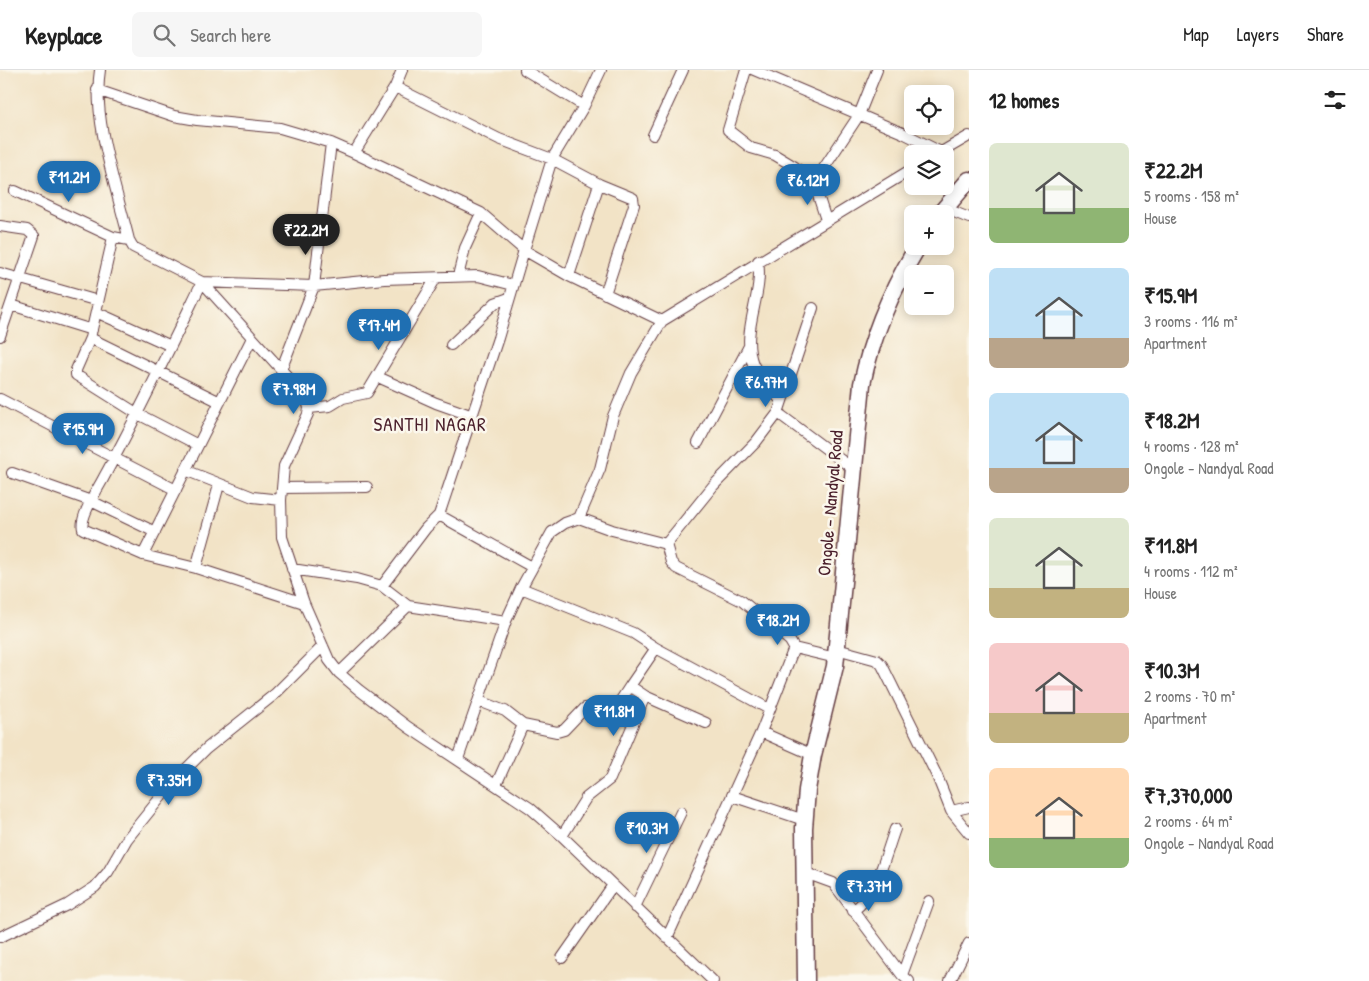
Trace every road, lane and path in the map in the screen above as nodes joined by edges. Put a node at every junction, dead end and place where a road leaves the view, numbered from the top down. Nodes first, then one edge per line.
1 (100, 70) edge
2 (402, 70) edge
3 (525, 70) edge
4 (601, 70) edge
5 (683, 70) edge
6 (746, 70) edge
7 (754, 70) edge
8 (877, 70) edge
9 (395, 87) junction
10 (97, 90) junction
11 (584, 106) junction
12 (859, 115) junction
13 (653, 135) dead end
14 (969, 136) edge
15 (331, 142) junction
16 (923, 145) edge
17 (954, 145) edge
18 (354, 152) junction
19 (552, 159) junction
20 (904, 174) edge
21 (969, 180) edge
22 (814, 183) junction
23 (599, 184) junction
24 (15, 191) dead end
25 (969, 195) edge
26 (481, 213) junction
27 (954, 213) edge
28 (954, 214) edge
29 (826, 220) junction
30 (0, 226) edge
31 (113, 237) junction
32 (128, 240) junction
33 (524, 250) junction
34 (913, 255) edge
35 (758, 261) junction
36 (0, 273) edge
37 (458, 276) junction
38 (569, 276) junction
39 (436, 278) junction
40 (20, 279) junction
41 (202, 282) junction
42 (513, 285) junction
43 (314, 286) junction
44 (605, 294) junction
45 (904, 295) edge
46 (509, 298) junction
47 (98, 301) junction
48 (11, 305) junction
49 (813, 308) dead end
50 (96, 312) junction
51 (662, 321) junction
52 (91, 334) junction
53 (0, 336) edge
54 (252, 338) junction
55 (451, 345) dead end
56 (171, 346) junction
57 (750, 346) junction
58 (281, 370) junction
59 (159, 372) junction
60 (378, 377) junction
61 (0, 400) edge
62 (781, 401) junction
63 (220, 402) junction
64 (309, 408) junction
65 (778, 413) junction
66 (138, 414) junction
67 (470, 415) junction
68 (698, 443) dead end
69 (198, 445) junction
70 (115, 458) junction
71 (853, 469) junction
72 (185, 470) junction
73 (12, 474) dead end
74 (219, 485) junction
75 (367, 486) dead end
76 (282, 488) junction
77 (176, 490) junction
78 (281, 500) junction
79 (91, 501) junction
80 (439, 515) junction
81 (579, 518) junction
82 (156, 532) junction
83 (666, 544) junction
84 (143, 555) junction
85 (192, 567) junction
86 (532, 567) junction
87 (292, 569) junction
88 (184, 577) dead end
89 (382, 586) junction
90 (521, 588) junction
91 (304, 603) junction
92 (408, 606) junction
93 (506, 621) junction
94 (323, 646) junction
95 (656, 648) junction
96 (794, 648) junction
97 (840, 654) junction
98 (339, 673) junction
99 (630, 686) junction
100 (645, 696) junction
101 (479, 701) junction
102 (769, 709) junction
103 (706, 724) dead end
104 (523, 725) junction
105 (761, 732) junction
106 (813, 755) junction
107 (458, 759) junction
108 (496, 785) junction
109 (732, 796) junction
110 (969, 807) edge
111 (952, 811) junction
112 (681, 812) dead end
113 (804, 820) junction
114 (895, 829) dead end
115 (969, 833) edge
116 (562, 836) junction
117 (811, 875) junction
118 (613, 885) junction
119 (930, 901) dead end
120 (635, 907) junction
121 (853, 911) junction
122 (0, 937) edge
123 (667, 938) junction
124 (969, 944) edge
125 (562, 958) dead end
126 (905, 978) edge
127 (713, 981) edge
128 (806, 981) edge
129 (813, 981) edge
130 (950, 981) edge

1 - 10 street
2 - 9 street
3 - 11 street
4 - 11 street
5 - 13 street
6 - 22 street
7 - 12 street
8 - 12 street
9 - 18 street
9 - 19 street
10 - 15 street
10 - 32 street
11 - 19 street
12 - 16 street
12 - 22 street
14 - 17 street
15 - 18 street
15 - 43 street
18 - 26 street
19 - 23 street
19 - 33 street
20 - 29 street
21 - 27 main road
22 - 29 street
23 - 38 street
23 - 44 street
24 - 31 street
25 - 28 main road
26 - 33 street
26 - 37 street
29 - 35 street
30 - 40 street
31 - 32 street
31 - 47 street
32 - 41 street
33 - 38 street
33 - 42 street
34 - 71 main road, Ongole - Nandyal Road
35 - 51 street
35 - 57 street
36 - 40 street
37 - 39 street
37 - 42 street
38 - 44 street
39 - 43 street
39 - 60 street
40 - 47 street
40 - 48 street
41 - 43 street
41 - 54 street
41 - 56 street
42 - 46 street
43 - 58 street
44 - 51 street
45 - 97 main road, Ongole - Nandyal Road
46 - 55 street
46 - 67 street
47 - 50 street
48 - 52 street
48 - 53 street
49 - 62 street
50 - 52 street
50 - 56 street
51 - 81 street
52 - 59 street
52 - 66 street
54 - 58 street
54 - 63 street
56 - 59 street
57 - 62 street
57 - 68 street
58 - 64 street
59 - 63 street
59 - 66 street
60 - 64 street
60 - 67 street
61 - 70 street
62 - 65 street
63 - 69 street
64 - 76 street
65 - 71 street
65 - 83 street
66 - 69 street
66 - 70 street
67 - 80 street
69 - 72 street
70 - 77 street
70 - 79 street
71 - 97 main road, Ongole - Nandyal Road
72 - 74 street
72 - 77 street
73 - 79 street
74 - 78 street
74 - 85 street
75 - 76 street
76 - 78 street
77 - 82 street
78 - 87 street
79 - 82 street
79 - 84 street
80 - 86 street
80 - 89 street
81 - 83 street
81 - 86 street
82 - 84 street
83 - 96 street
84 - 85 street
85 - 88 street
85 - 91 street
86 - 90 street
87 - 89 street
87 - 91 street
89 - 92 street
90 - 93 street
90 - 95 street
91 - 94 street
92 - 93 street
92 - 98 street
93 - 101 street
94 - 98 street
94 - 122 street
95 - 99 street
95 - 102 street
96 - 97 street
96 - 102 street
97 - 106 main road, Ongole - Nandyal Road
97 - 111 street
97 - 117 main road, Ongole - Nandyal Road
98 - 107 street
99 - 100 street
99 - 104 street
100 - 103 street
100 - 116 street
101 - 104 street
101 - 107 street
102 - 105 street
104 - 108 street
105 - 106 street
105 - 109 street
106 - 113 main road, Ongole - Nandyal Road
107 - 108 street
108 - 116 street
109 - 113 street
109 - 123 street
110 - 111 street
111 - 115 street
112 - 120 street
113 - 128 main road, Ongole - Nandyal Road
114 - 121 street
116 - 118 street
117 - 121 street
117 - 129 main road, Ongole - Nandyal Road
118 - 120 street
118 - 125 street
119 - 126 street
120 - 123 street
121 - 126 street
123 - 127 street
124 - 130 street

